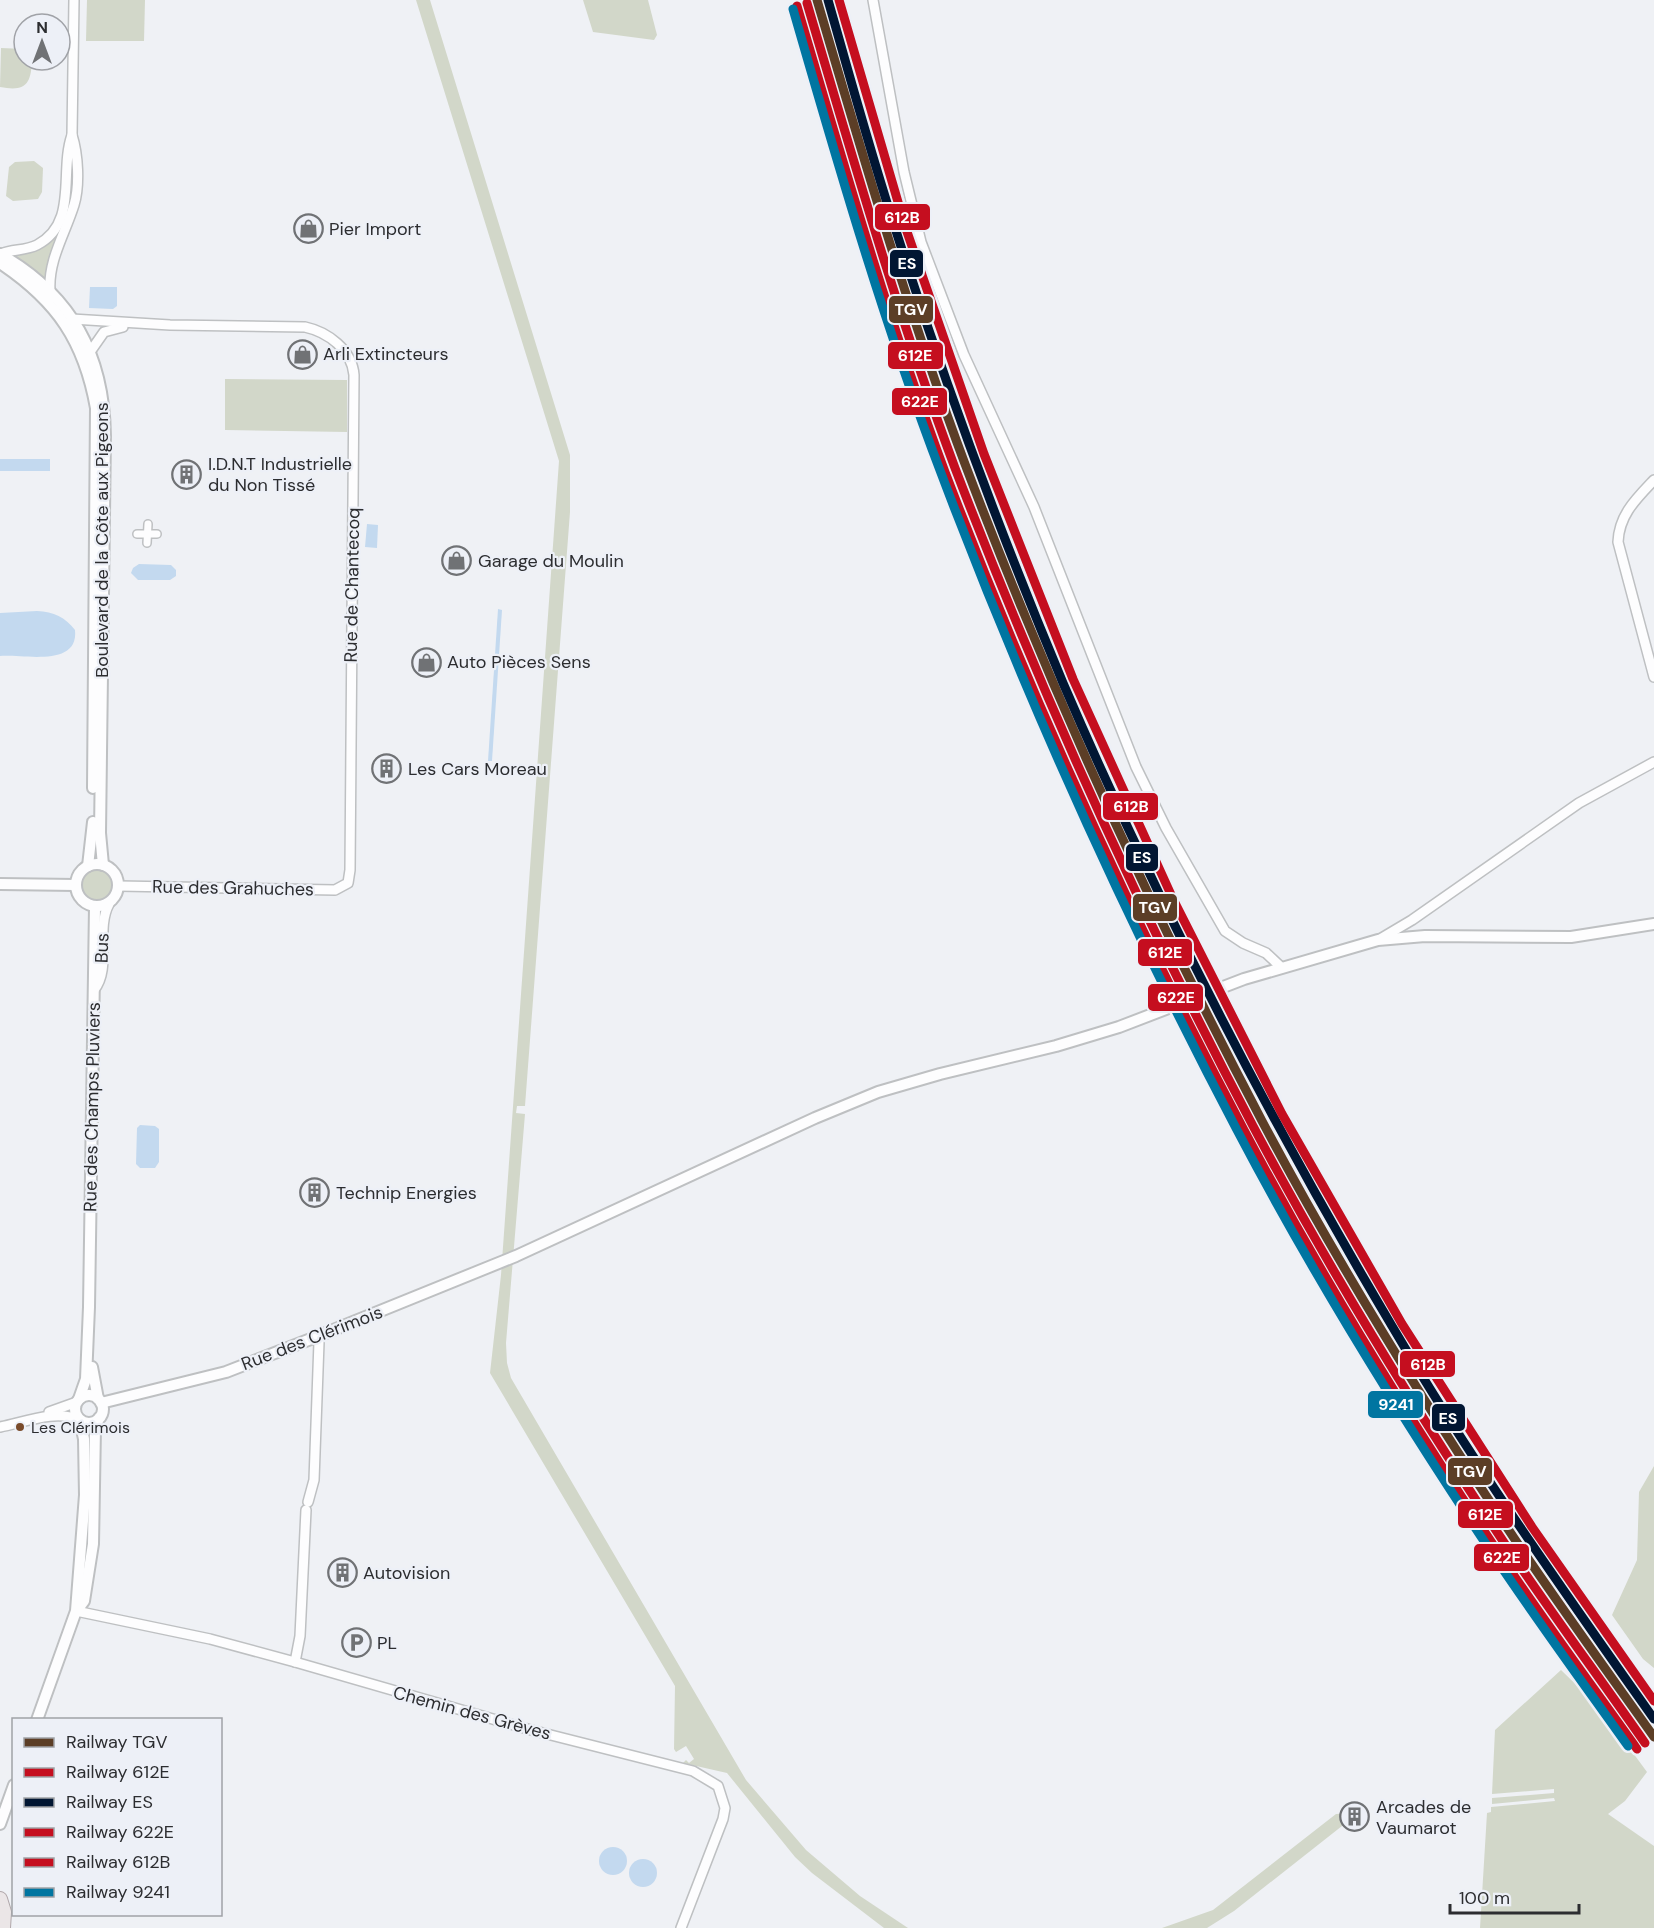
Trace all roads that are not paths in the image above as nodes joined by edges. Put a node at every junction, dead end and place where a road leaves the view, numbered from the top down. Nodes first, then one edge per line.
1 (74, 0) edge
2 (873, 0) edge
3 (72, 135) junction
4 (0, 254) edge
5 (0, 263) edge
6 (50, 291) junction
7 (72, 319) junction
8 (170, 324) junction
9 (90, 352) junction
10 (1654, 480) edge
11 (148, 524) dead end
12 (137, 534) dead end
13 (147, 534) junction
14 (157, 534) dead end
15 (147, 543) dead end
16 (1654, 677) edge
17 (1654, 762) edge
18 (103, 865) junction
19 (88, 866) junction
20 (0, 884) edge
21 (76, 885) junction
22 (119, 886) junction
23 (345, 886) joint
24 (109, 904) junction
25 (95, 907) junction
26 (1654, 924) edge
27 (1378, 940) junction
28 (1282, 968) junction
29 (94, 990) junction
30 (89, 1307) junction
31 (316, 1337) junction
32 (78, 1401) junction
33 (100, 1401) junction
34 (99, 1418) junction
35 (80, 1420) junction
36 (0, 1426) edge
37 (76, 1611) junction
38 (295, 1662) junction
39 (36, 1718) edge
40 (12, 1778) edge
41 (12, 1791) edge
42 (0, 1805) edge
43 (0, 1824) edge
44 (0, 1899) edge
45 (3, 1928) edge
46 (681, 1928) edge

1 - 3 street
2 - 28 street
3 - 4 street
3 - 6 street
4 - 6 street, Boulevard de la Côte aux Pigeons
5 - 19 street, Boulevard de la Côte aux Pigeons
6 - 7 street, Boulevard de la Côte aux Pigeons
7 - 8 street, Rue de Chantecoq
7 - 9 street, Boulevard de la Côte aux Pigeons
8 - 9 street
8 - 23 street, Rue de Chantecoq
9 - 18 street, Boulevard de la Côte aux Pigeons
10 - 16 street
11 - 13 street
12 - 13 street
13 - 14 street
13 - 15 street
17 - 27 street
18 - 19 street
18 - 22 street
19 - 21 street
20 - 21 street
21 - 25 street
22 - 23 street, Rue des Grahuches
22 - 24 street
24 - 25 street
24 - 29 street, Bus
25 - 29 street, Rue des Champs Pluviers
26 - 27 street, Rue des Clérimois
27 - 28 street, Rue des Clérimois
28 - 31 street, Rue des Clérimois
29 - 30 street, Rue des Champs Pluviers
30 - 32 street, Rue des Champs Pluviers
30 - 33 street, Rue des Champs Pluviers
31 - 33 street, Rue des Clérimois
31 - 38 street
32 - 33 street
32 - 35 street
32 - 36 street
33 - 34 street
34 - 35 street
34 - 37 street
35 - 36 street
35 - 37 street
37 - 38 street, Chemin des Grèves
37 - 39 street
38 - 46 street, Chemin des Grèves
40 - 42 street
41 - 43 street
44 - 45 main road

